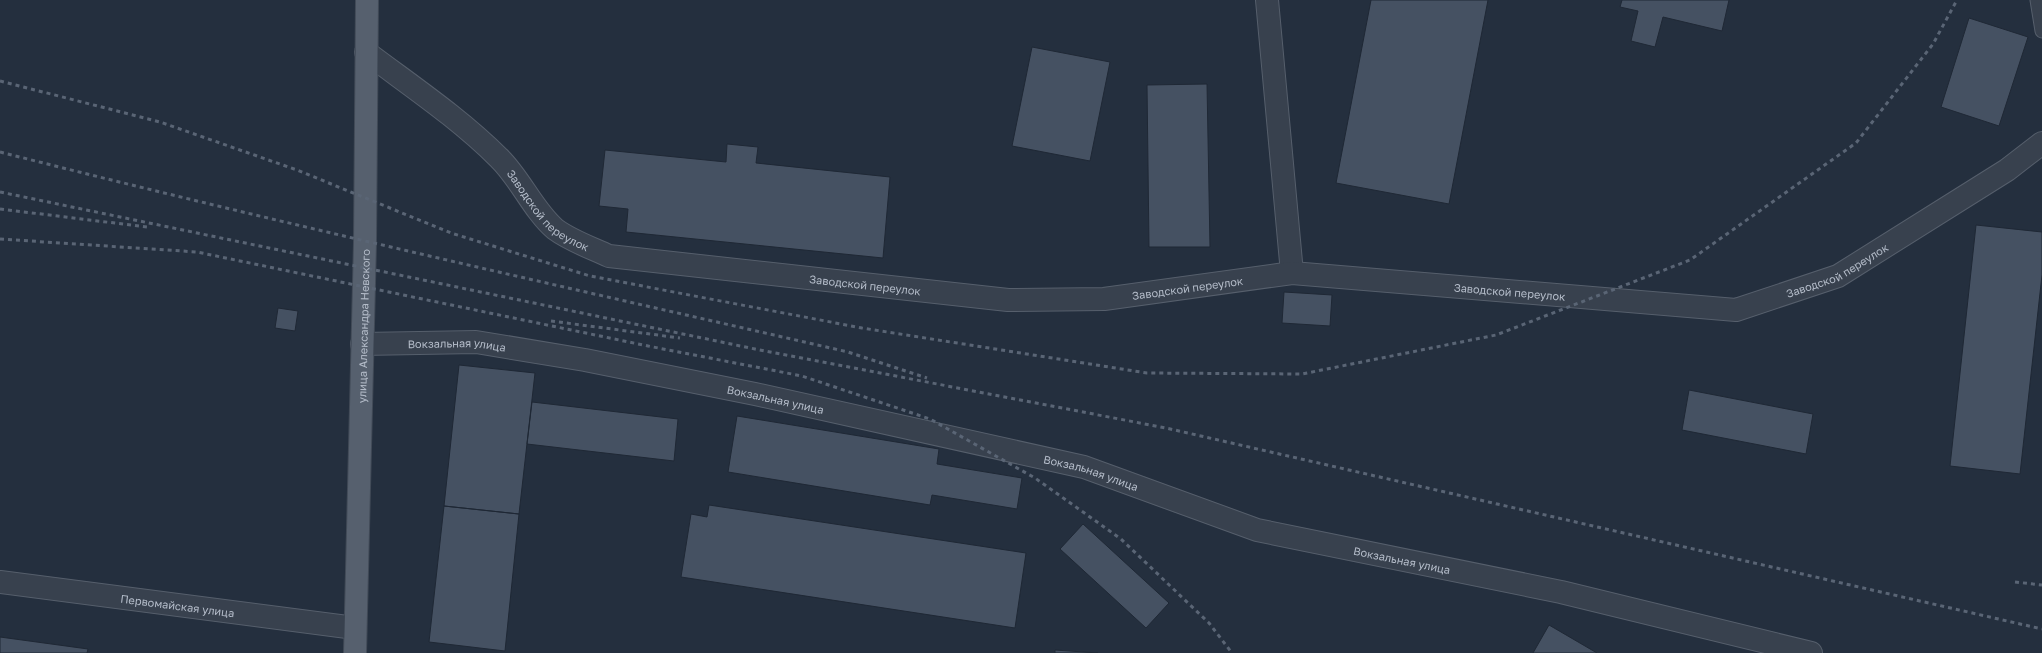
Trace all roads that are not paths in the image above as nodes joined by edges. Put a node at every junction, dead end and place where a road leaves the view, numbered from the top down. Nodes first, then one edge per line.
1 (367, 0) edge
2 (1267, 0) edge
3 (2038, 0) edge
4 (2042, 31) edge
5 (366, 52) junction
6 (2042, 143) edge
7 (1292, 273) junction
8 (362, 344) junction
9 (0, 582) edge
10 (355, 628) junction
11 (355, 653) edge
12 (1811, 653) edge

1 - 5 main road, улица Александра Невского
2 - 7 street
3 - 4 lane
5 - 7 street, Заводской переулок
5 - 8 main road, улица Александра Невского
6 - 7 street, Заводской переулок
8 - 10 main road, улица Александра Невского
8 - 12 street, Вокзальная улица
9 - 10 street, Первомайская улица
10 - 11 main road, улица Александра Невского

